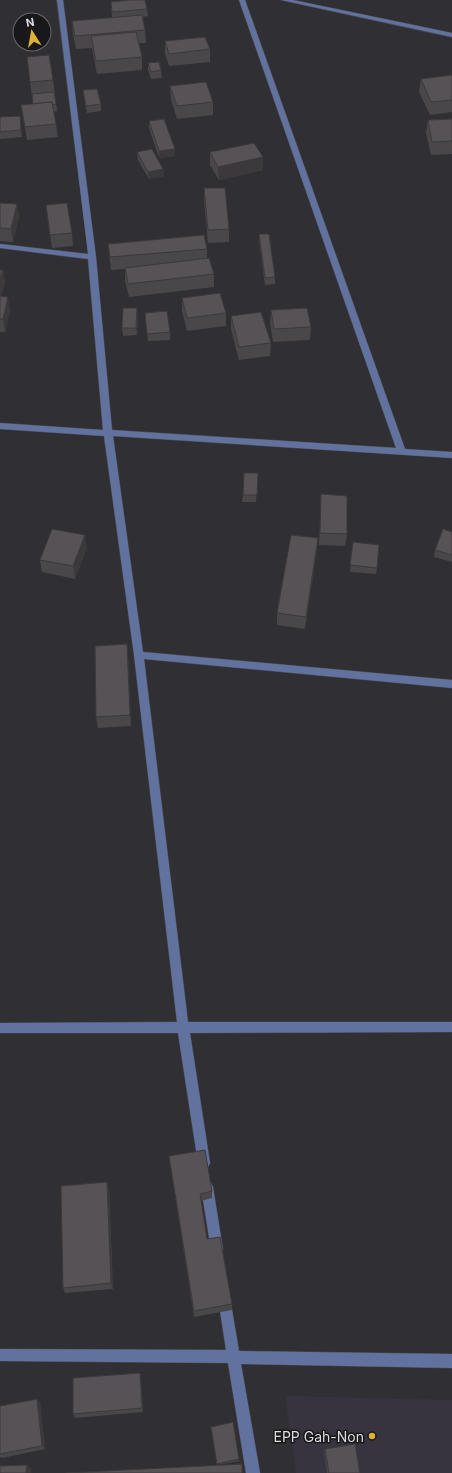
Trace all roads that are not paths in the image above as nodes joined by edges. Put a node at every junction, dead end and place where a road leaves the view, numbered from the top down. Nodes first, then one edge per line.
1 (60, 0) edge
2 (242, 0) edge
3 (284, 0) edge
4 (452, 35) edge
5 (0, 246) edge
6 (92, 257) junction
7 (0, 426) edge
8 (108, 433) junction
9 (402, 452) junction
10 (452, 455) edge
11 (139, 655) junction
12 (452, 684) edge
13 (183, 1027) junction
14 (452, 1027) edge
15 (0, 1028) edge
16 (219, 1262) edge
17 (222, 1286) edge
18 (0, 1355) edge
19 (233, 1356) junction
20 (452, 1361) edge
21 (253, 1473) edge

1 - 6 street
2 - 9 street
3 - 4 street
5 - 6 street
6 - 8 street
7 - 8 street
8 - 9 street
8 - 11 street
9 - 10 street
11 - 12 street
11 - 13 street
13 - 14 street
13 - 15 street
13 - 16 street
17 - 19 street
18 - 19 street
19 - 20 street
19 - 21 street

